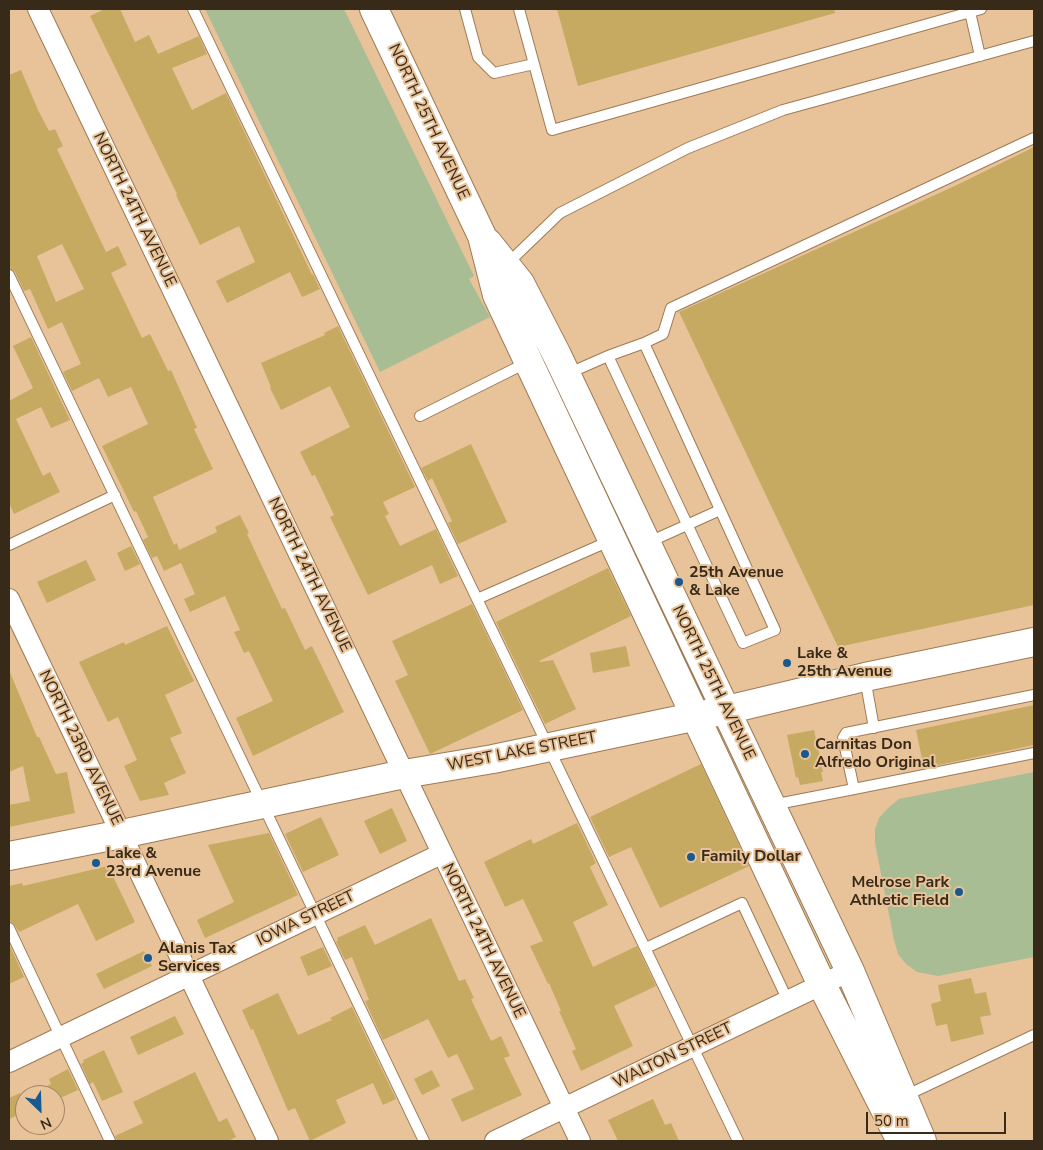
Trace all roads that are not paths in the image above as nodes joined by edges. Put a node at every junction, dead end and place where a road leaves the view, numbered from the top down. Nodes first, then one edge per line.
1 (38, 9) edge
2 (193, 9) edge
3 (374, 9) edge
4 (465, 9) edge
5 (518, 9) edge
6 (981, 9) edge
7 (970, 12) junction
8 (1034, 41) edge
9 (980, 56) junction
10 (534, 64) junction
11 (1034, 138) edge
12 (482, 236) junction
13 (506, 265) junction
14 (9, 275) edge
15 (644, 343) junction
16 (608, 356) junction
17 (528, 361) junction
18 (566, 374) junction
19 (420, 416) dead end
20 (115, 496) junction
21 (720, 510) junction
22 (687, 524) junction
23 (613, 539) junction
24 (646, 543) junction
25 (9, 545) edge
26 (9, 599) edge
27 (477, 599) junction
28 (1034, 642) edge
29 (865, 677) junction
30 (1034, 695) edge
31 (726, 710) junction
32 (696, 716) junction
33 (874, 728) junction
34 (549, 747) junction
35 (1034, 753) edge
36 (404, 774) junction
37 (854, 789) junction
38 (263, 804) junction
39 (771, 806) junction
40 (122, 834) junction
41 (441, 854) junction
42 (9, 856) edge
43 (315, 914) junction
44 (9, 928) edge
45 (646, 948) junction
46 (850, 971) junction
47 (189, 975) junction
48 (822, 985) junction
49 (788, 1001) junction
50 (1034, 1035) edge
51 (60, 1037) junction
52 (693, 1047) junction
53 (9, 1062) edge
54 (904, 1097) junction
55 (564, 1108) junction
56 (110, 1141) edge
57 (268, 1141) edge
58 (424, 1141) edge
59 (495, 1141) edge
60 (580, 1141) edge
61 (738, 1141) edge
62 (901, 1141) edge
63 (922, 1141) edge

1 - 36 street, NORTH 24TH AVENUE
2 - 27 lane
3 - 12 main road, NORTH 25TH AVENUE
4 - 10 lane
5 - 10 lane
6 - 7 lane
7 - 9 lane
7 - 10 lane
8 - 9 lane
9 - 13 lane
11 - 15 lane
12 - 13 main road, NORTH 25TH AVENUE
12 - 17 main road, NORTH 25TH AVENUE
13 - 18 main road, NORTH 25TH AVENUE
14 - 20 lane
15 - 16 lane
15 - 21 lane
16 - 18 lane
16 - 22 lane
17 - 19 lane
17 - 23 main road, NORTH 25TH AVENUE
18 - 24 main road, NORTH 25TH AVENUE
20 - 25 lane
20 - 38 lane
21 - 22 lane
21 - 22 lane
22 - 24 lane
23 - 27 lane
23 - 32 main road, NORTH 25TH AVENUE
24 - 31 main road, NORTH 25TH AVENUE
26 - 40 street, NORTH 23RD AVENUE
27 - 34 lane
28 - 29 main road, WEST LAKE STREET
29 - 31 main road, WEST LAKE STREET
29 - 33 lane
30 - 33 lane
31 - 32 main road, WEST LAKE STREET
31 - 39 main road, NORTH 25TH AVENUE
32 - 34 main road, WEST LAKE STREET
32 - 48 main road, NORTH 25TH AVENUE
33 - 37 lane
34 - 36 main road, WEST LAKE STREET
34 - 45 lane
35 - 37 lane
36 - 38 main road, WEST LAKE STREET
36 - 41 street, NORTH 24TH AVENUE
37 - 39 lane
38 - 40 main road, WEST LAKE STREET
38 - 43 lane
39 - 46 main road, NORTH 25TH AVENUE
40 - 42 main road, WEST LAKE STREET
40 - 47 street, NORTH 23RD AVENUE
41 - 43 street, IOWA STREET
41 - 55 street, NORTH 24TH AVENUE
43 - 47 street, IOWA STREET
43 - 58 lane
44 - 51 lane
45 - 49 lane
45 - 52 lane
46 - 48 street, WALTON STREET
46 - 54 main road, NORTH 25TH AVENUE
47 - 51 street, IOWA STREET
47 - 57 street, NORTH 23RD AVENUE
48 - 49 street, WALTON STREET
48 - 62 main road, NORTH 25TH AVENUE
49 - 52 street, WALTON STREET
50 - 54 lane
51 - 53 street, IOWA STREET
51 - 56 lane
52 - 55 street, WALTON STREET
52 - 61 lane
54 - 63 main road, NORTH 25TH AVENUE
55 - 59 street, WALTON STREET
55 - 60 street, NORTH 24TH AVENUE

